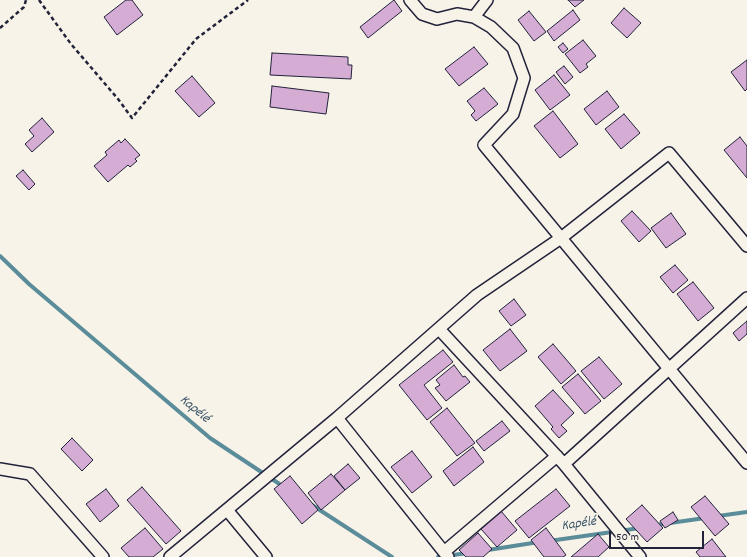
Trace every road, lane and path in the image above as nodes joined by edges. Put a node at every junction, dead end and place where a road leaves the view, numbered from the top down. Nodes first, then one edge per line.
1 (26, 0) edge
2 (39, 0) edge
3 (248, 0) edge
4 (410, 0) edge
5 (487, 0) edge
6 (474, 17) junction
7 (0, 28) edge
8 (561, 238) junction
9 (747, 246) edge
10 (747, 298) edge
11 (439, 329) junction
12 (670, 368) junction
13 (337, 418) junction
14 (560, 460) junction
15 (747, 464) edge
16 (0, 469) edge
17 (227, 510) junction
18 (446, 555) edge
19 (102, 557) edge
20 (170, 557) edge
21 (266, 557) edge
22 (640, 557) edge

1 - 7 path
2 - 3 path
4 - 6 street
5 - 6 street
6 - 8 street
8 - 9 street
8 - 11 street
8 - 12 street
10 - 12 street
11 - 13 street
11 - 14 street
12 - 14 street
12 - 15 street
13 - 17 street
13 - 18 street
14 - 18 street
14 - 22 street
16 - 19 street
17 - 20 street
17 - 21 street

